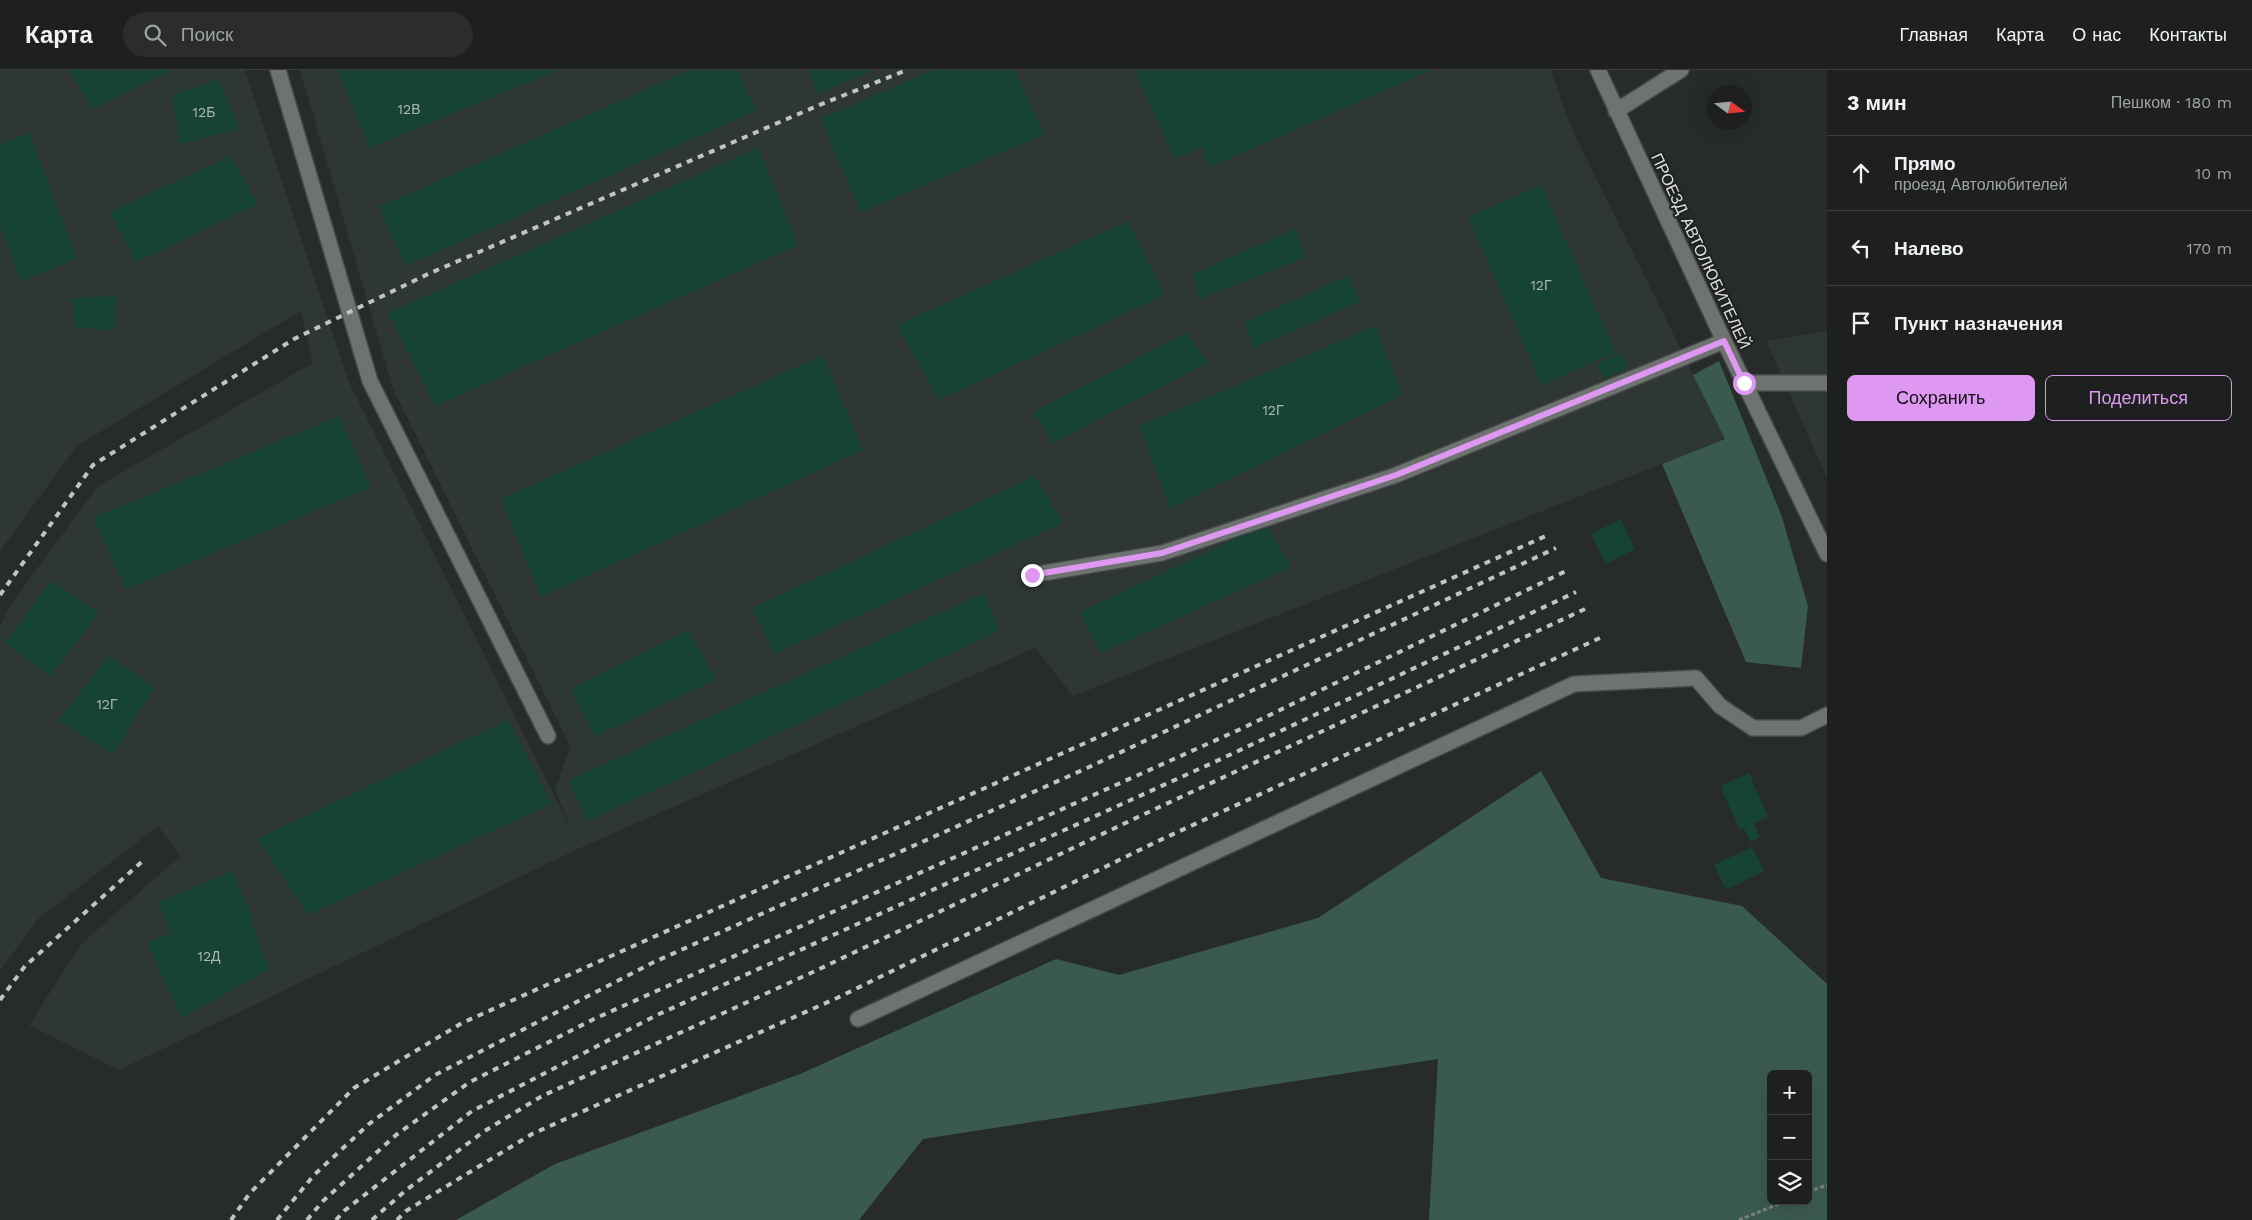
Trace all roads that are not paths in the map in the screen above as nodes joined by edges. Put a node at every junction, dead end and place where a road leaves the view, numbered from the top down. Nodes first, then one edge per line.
1 (278, 70) edge
2 (1598, 70) edge
3 (1681, 70) edge
4 (1616, 111) junction
5 (1724, 341) junction
6 (1744, 383) junction
7 (1827, 384) edge
8 (1827, 554) edge
9 (1032, 575) dead end
10 (1827, 715) edge
11 (548, 736) dead end
12 (858, 1019) dead end

1 - 11 street
2 - 4 street, ПРОЕЗД АВТОЛЮБИТЕЛЕЙ
3 - 4 street
4 - 5 street, ПРОЕЗД АВТОЛЮБИТЕЛЕЙ
5 - 6 street, ПРОЕЗД АВТОЛЮБИТЕЛЕЙ
5 - 9 street
6 - 7 street
6 - 8 street, ПРОЕЗД АВТОЛЮБИТЕЛЕЙ
10 - 12 street

